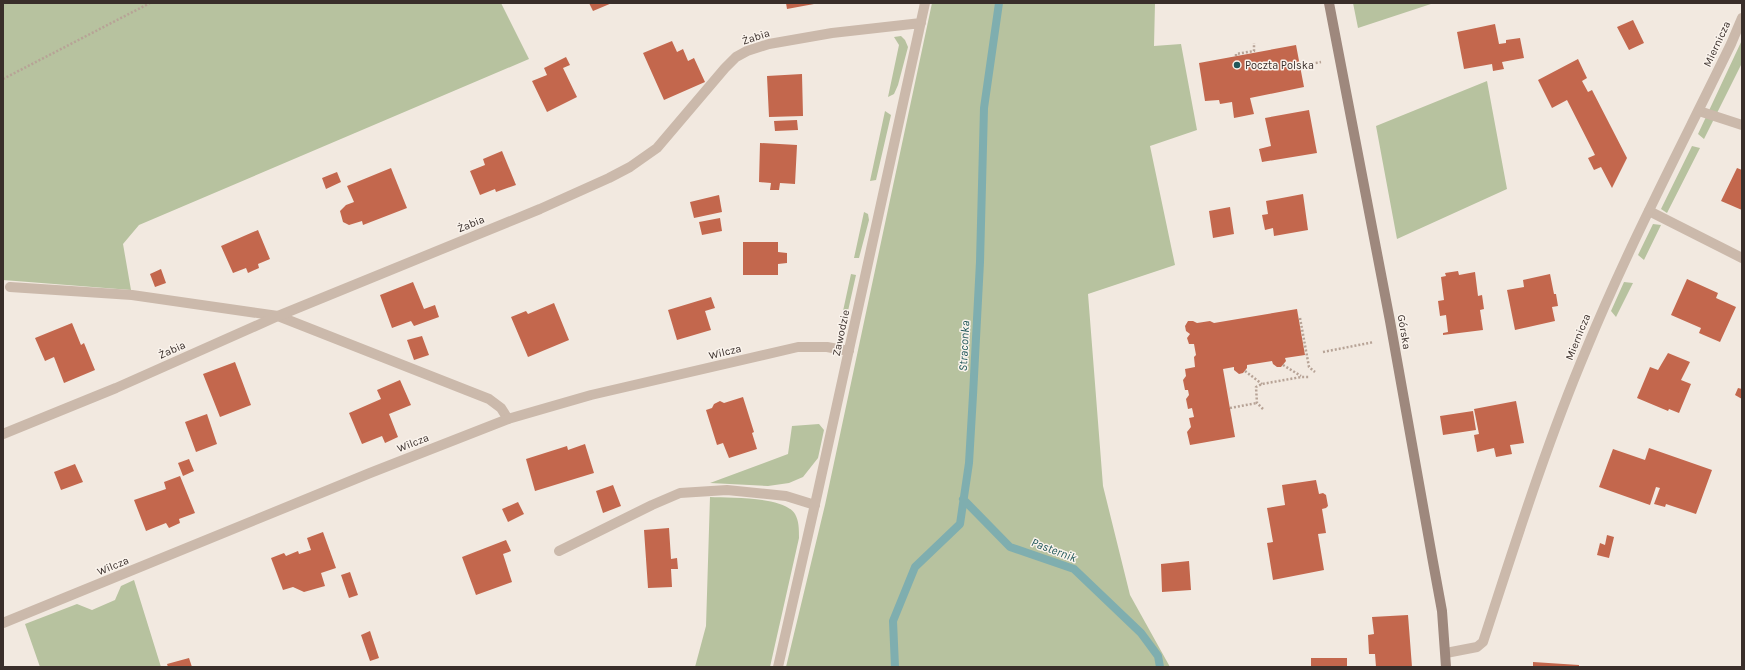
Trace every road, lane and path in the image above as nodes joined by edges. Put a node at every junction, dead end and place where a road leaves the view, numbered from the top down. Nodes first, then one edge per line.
1 (150, 3) edge
2 (925, 3) edge
3 (1329, 3) edge
4 (1742, 18) edge
5 (921, 23) junction
6 (1254, 43) dead end
7 (1236, 56) dead end
8 (1321, 62) dead end
9 (1300, 66) dead end
10 (3, 79) edge
11 (1699, 111) junction
12 (1742, 125) edge
13 (1649, 211) junction
14 (1742, 258) edge
15 (10, 287) dead end
16 (278, 316) junction
17 (1300, 318) dead end
18 (1374, 342) dead end
19 (849, 351) junction
20 (1323, 352) dead end
21 (1283, 364) dead end
22 (1245, 371) dead end
23 (1314, 372) dead end
24 (1301, 376) junction
25 (1310, 377) dead end
26 (1262, 384) junction
27 (1257, 403) junction
28 (1230, 408) dead end
29 (1263, 409) dead end
30 (508, 419) junction
31 (3, 434) edge
32 (815, 505) junction
33 (559, 551) dead end
34 (3, 624) edge
35 (1446, 653) junction
36 (778, 667) edge
37 (1446, 667) edge

1 - 10 path
2 - 5 street, Zawodzie
3 - 35 street, Górska
4 - 11 street, Miernicza
5 - 16 street, Żabia
5 - 19 street, Zawodzie
6 - 7 path
8 - 9 path
11 - 12 street
11 - 13 street, Miernicza
13 - 14 street
13 - 35 street, Miernicza
15 - 16 street
16 - 30 street
16 - 31 street, Żabia
17 - 23 path
18 - 20 path
19 - 30 street, Wilcza
19 - 32 street, Zawodzie
21 - 24 path
22 - 26 path
24 - 25 path
24 - 26 path
26 - 27 path
27 - 28 path
27 - 29 path
30 - 34 street, Wilcza
32 - 33 street
32 - 36 street, Zawodzie
35 - 37 street, Górska

